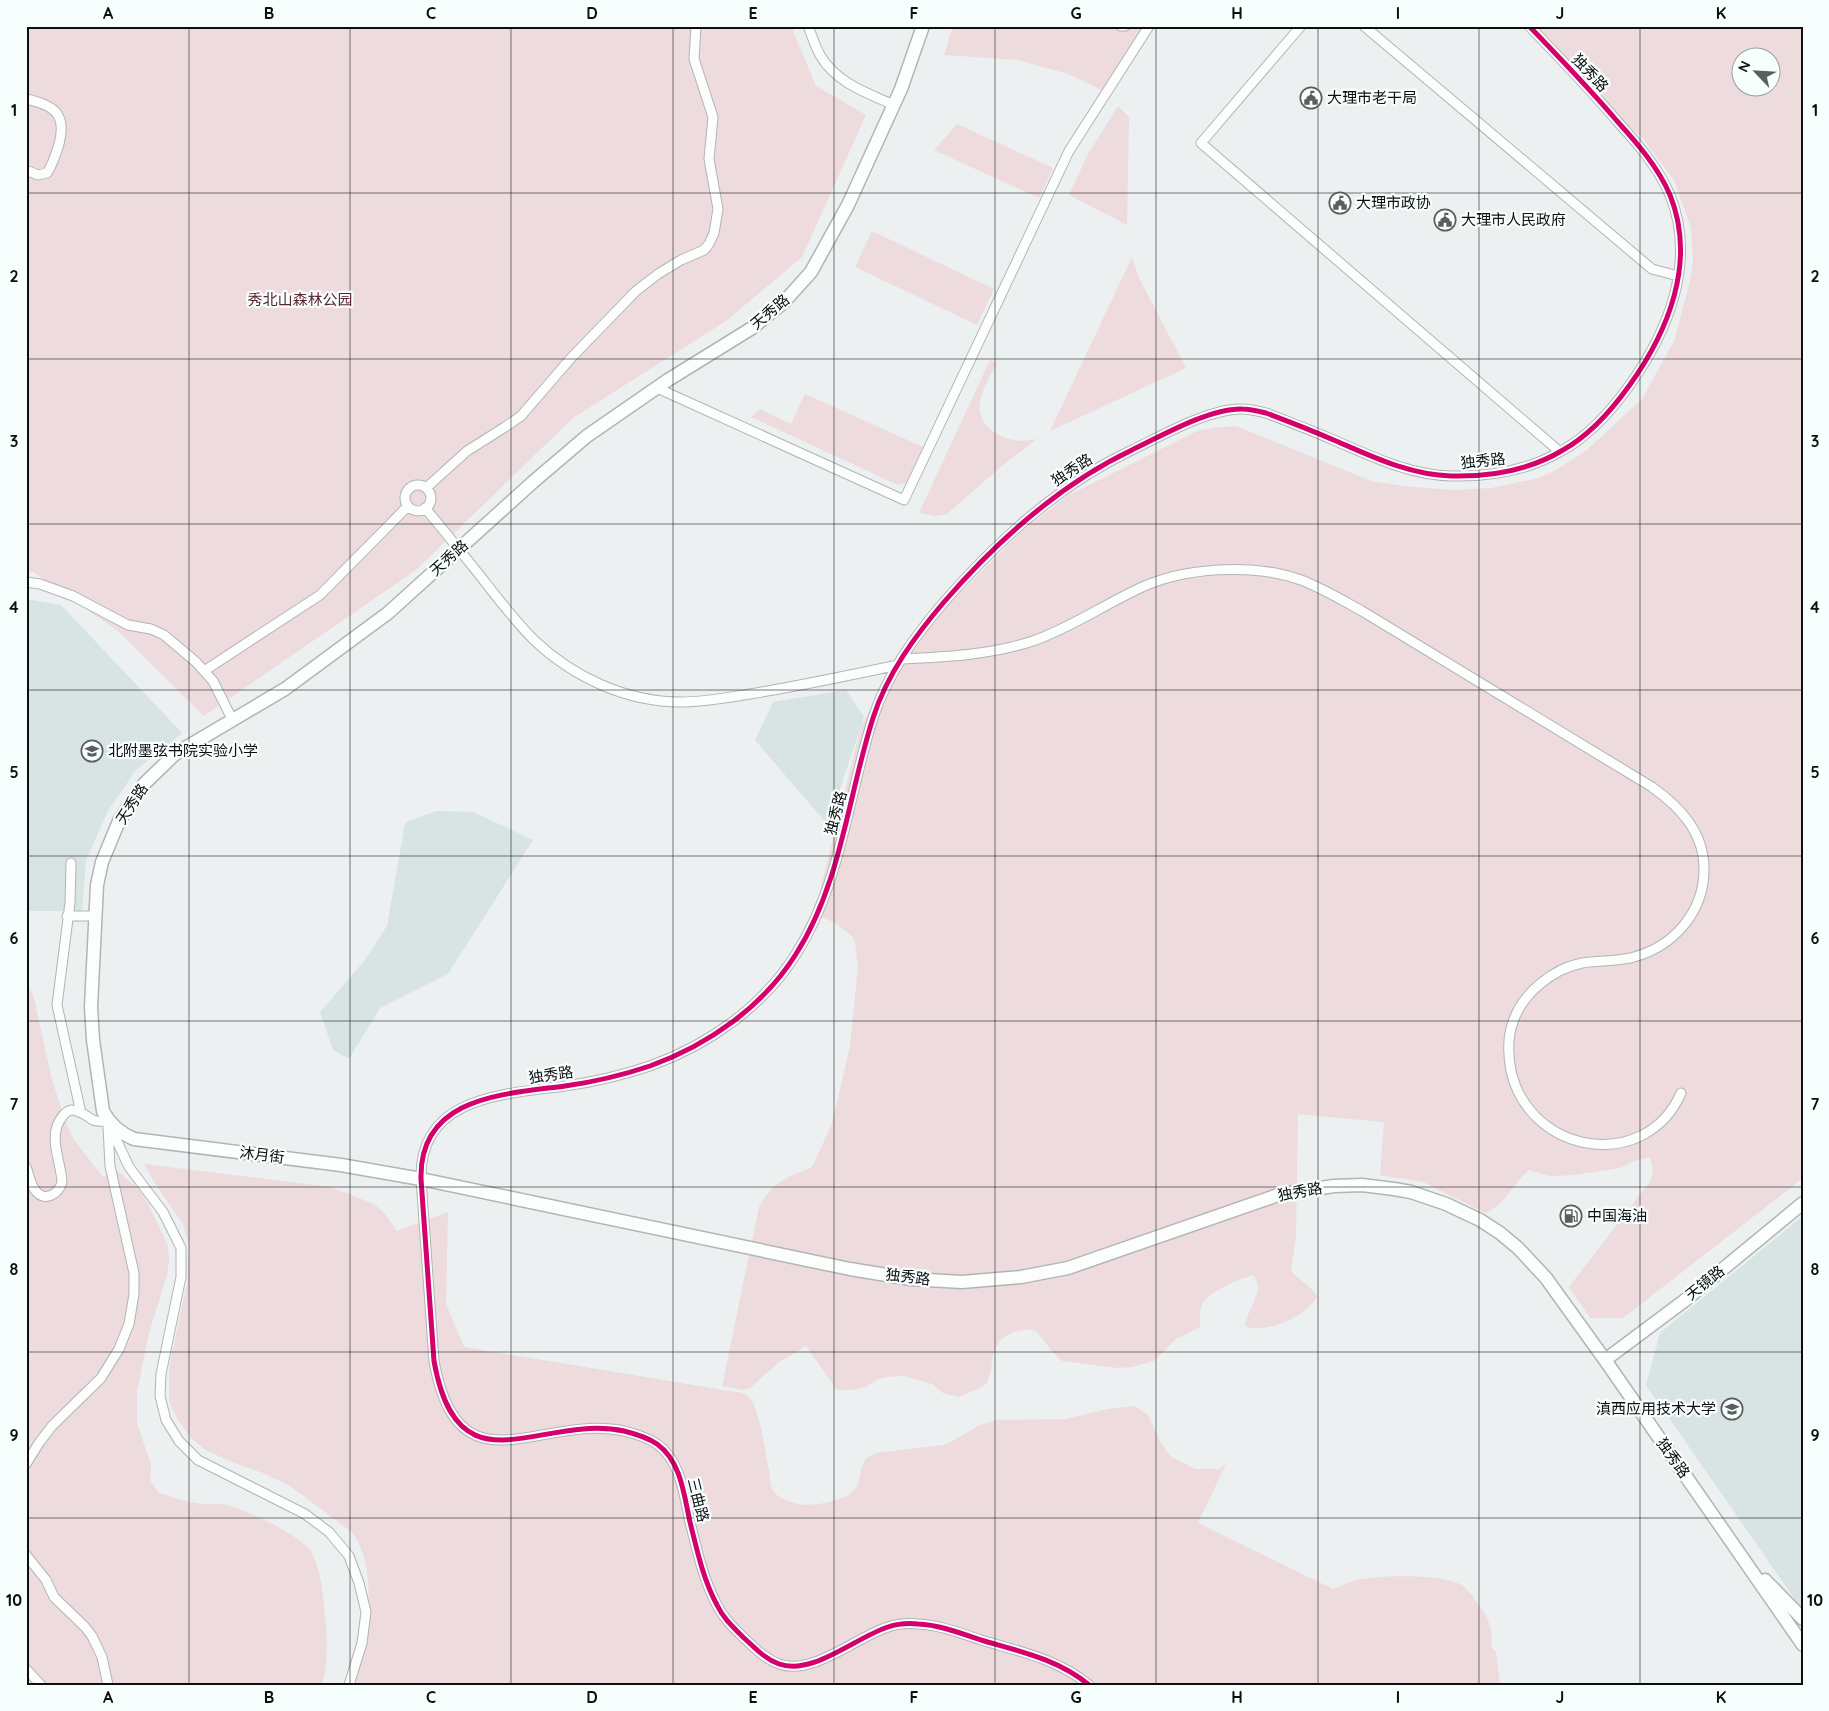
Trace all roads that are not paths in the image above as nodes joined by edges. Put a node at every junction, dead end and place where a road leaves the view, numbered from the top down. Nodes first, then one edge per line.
1 (696, 26) edge
2 (808, 26) edge
3 (923, 26) edge
4 (1121, 26) edge
5 (1125, 26) edge
6 (1149, 26) edge
7 (1301, 26) edge
8 (1364, 26) edge
9 (1529, 26) edge
10 (26, 99) edge
11 (894, 105) junction
12 (26, 170) edge
13 (1678, 276) junction
14 (657, 388) junction
15 (1560, 452) junction
16 (426, 488) junction
17 (408, 506) junction
18 (425, 508) junction
19 (459, 549) junction
20 (26, 582) edge
21 (900, 662) junction
22 (204, 671) junction
23 (232, 719) junction
24 (71, 864) dead end
25 (68, 916) junction
26 (95, 916) junction
27 (1681, 1092) dead end
28 (81, 1112) junction
29 (108, 1121) junction
30 (26, 1167) edge
31 (421, 1179) junction
32 (1803, 1203) edge
33 (1605, 1360) junction
34 (26, 1464) edge
35 (1738, 1553) junction
36 (26, 1555) edge
37 (1803, 1620) edge
38 (1803, 1645) edge
39 (26, 1669) edge
40 (41, 1685) edge
41 (108, 1685) edge
42 (348, 1685) edge
43 (1089, 1685) edge

1 - 16 street
2 - 11 street
3 - 11 main road, 天秀路
4 - 5 street
6 - 14 street
7 - 15 street
8 - 13 street
9 - 13 street, 独秀路
10 - 12 street
11 - 14 main road, 天秀路
13 - 15 street, 独秀路
14 - 19 main road, 天秀路
15 - 21 street, 独秀路
16 - 17 street
16 - 18 street
17 - 18 street
17 - 22 street
18 - 19 street
19 - 21 street
19 - 23 main road, 天秀路
20 - 22 street
21 - 27 street
21 - 31 street, 独秀路
22 - 23 street
23 - 26 main road, 天秀路
24 - 25 street
25 - 26 street
25 - 28 street
26 - 29 main road, 天秀路
28 - 29 street
28 - 30 street
29 - 31 main road, 沐月街
29 - 34 street
29 - 42 street
31 - 33 main road, 独秀路
31 - 43 street, 三曲路
32 - 33 main road, 天镜路
33 - 35 main road, 独秀路
35 - 37 main road
35 - 38 main road, 独秀路
36 - 41 street
39 - 40 street

